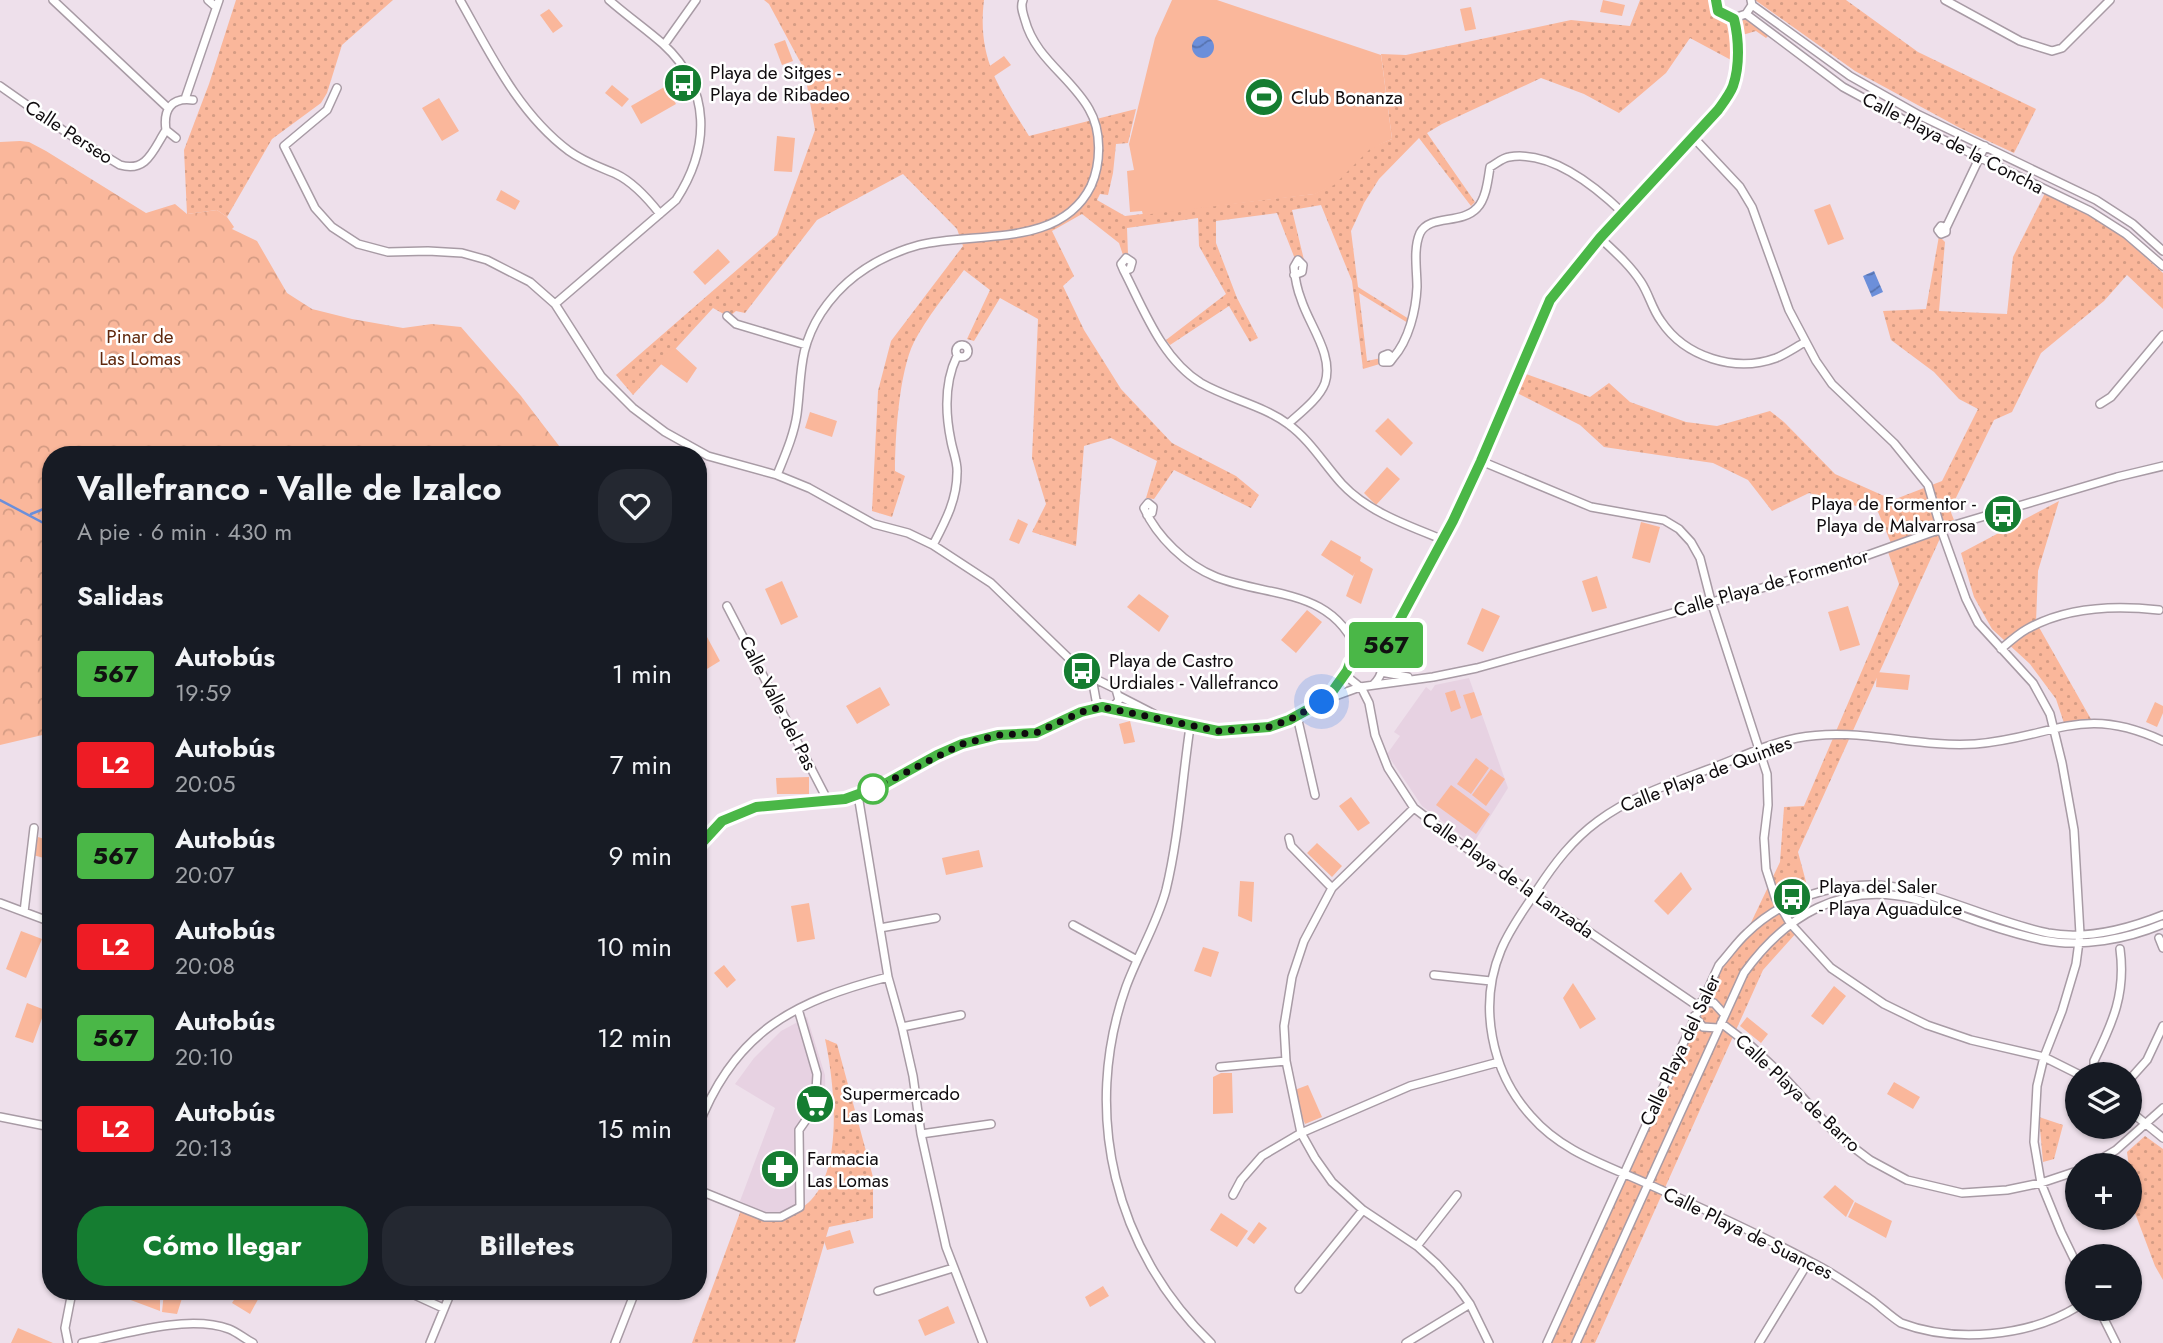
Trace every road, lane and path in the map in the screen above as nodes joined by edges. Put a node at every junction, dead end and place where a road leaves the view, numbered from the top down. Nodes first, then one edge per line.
1 (53, 0) edge
2 (208, 0) edge
3 (460, 0) edge
4 (609, 0) edge
5 (696, 0) edge
6 (1023, 0) edge
7 (1716, 0) edge
8 (1945, 0) edge
9 (2110, 0) edge
10 (1751, 2) edge
11 (218, 3) edge
12 (1746, 14) junction
13 (1734, 19) junction
14 (664, 45) junction
15 (0, 86) edge
16 (337, 89) dead end
17 (167, 107) junction
18 (166, 130) junction
19 (176, 138) dead end
20 (1694, 138) junction
21 (1985, 146) junction
22 (1980, 157) junction
23 (660, 214) junction
24 (1623, 214) junction
25 (1946, 228) dead end
26 (1600, 238) junction
27 (2163, 251) edge
28 (2163, 266) edge
29 (1124, 271) dead end
30 (1294, 275) dead end
31 (555, 304) junction
32 (727, 316) dead end
33 (2163, 335) edge
34 (1805, 342) junction
35 (806, 345) junction
36 (957, 356) dead end
37 (1393, 358) dead end
38 (2100, 404) dead end
39 (1288, 424) junction
40 (690, 446) edge
41 (707, 455) edge
42 (1481, 461) junction
43 (2163, 466) edge
44 (777, 475) junction
45 (1147, 515) dead end
46 (1941, 529) junction
47 (1444, 540) junction
48 (933, 545) junction
49 (1711, 601) junction
50 (727, 606) dead end
51 (2159, 610) dead end
52 (2001, 649) junction
53 (1359, 655) junction
54 (1376, 658) junction
55 (1347, 671) junction
56 (1381, 672) junction
57 (1091, 678) junction
58 (1416, 679) junction
59 (1105, 685) junction
60 (1372, 685) junction
61 (1361, 687) junction
62 (1119, 696) junction
63 (1327, 699) junction
64 (1098, 701) junction
65 (1369, 703) junction
66 (1112, 708) junction
67 (1297, 716) junction
68 (1167, 721) junction
69 (1190, 727) junction
70 (2053, 727) junction
71 (2163, 741) edge
72 (1760, 750) junction
73 (858, 795) junction
74 (1315, 795) dead end
75 (828, 801) junction
76 (1413, 808) junction
77 (34, 828) dead end
78 (707, 833) edge
79 (1289, 838) dead end
80 (1332, 888) junction
81 (1534, 894) junction
82 (0, 903) edge
83 (1780, 908) junction
84 (24, 912) junction
85 (2163, 915) edge
86 (936, 918) dead end
87 (42, 919) edge
88 (1790, 923) junction
89 (2163, 924) edge
90 (1073, 925) dead end
91 (880, 928) junction
92 (2159, 938) dead end
93 (2079, 939) junction
94 (2163, 948) edge
95 (2120, 949) dead end
96 (1137, 960) junction
97 (1434, 975) dead end
98 (888, 976) junction
99 (1491, 981) junction
100 (1700, 1004) junction
101 (799, 1009) junction
102 (1724, 1014) junction
103 (961, 1015) dead end
104 (1694, 1016) junction
105 (1719, 1025) junction
106 (2163, 1026) edge
107 (902, 1027) junction
108 (2044, 1058) junction
109 (1286, 1061) junction
110 (1499, 1062) junction
111 (2094, 1062) edge
112 (2142, 1066) edge
113 (1220, 1067) dead end
114 (2065, 1068) edge
115 (707, 1108) edge
116 (2163, 1108) edge
117 (0, 1117) edge
118 (2142, 1122) edge
119 (991, 1124) dead end
120 (42, 1125) edge
121 (2146, 1125) junction
122 (1301, 1133) junction
123 (920, 1134) junction
124 (2163, 1138) edge
125 (2111, 1153) edge
126 (1624, 1174) junction
127 (2065, 1175) edge
128 (2041, 1183) junction
129 (1648, 1184) junction
130 (707, 1194) edge
131 (1233, 1195) dead end
132 (1457, 1195) dead end
133 (1363, 1210) junction
134 (2067, 1244) edge
135 (1418, 1246) junction
136 (1809, 1261) junction
137 (953, 1268) junction
138 (1299, 1289) dead end
139 (878, 1291) dead end
140 (70, 1300) edge
141 (426, 1300) edge
142 (447, 1300) edge
143 (632, 1300) edge
144 (1470, 1304) junction
145 (443, 1308) junction
146 (2065, 1314) edge
147 (2105, 1321) edge
148 (68, 1343) edge
149 (82, 1343) edge
150 (253, 1343) edge
151 (430, 1343) edge
152 (615, 1343) edge
153 (983, 1343) edge
154 (1211, 1343) edge
155 (1406, 1343) edge
156 (1489, 1343) edge
157 (1547, 1343) edge
158 (1576, 1343) edge
159 (1759, 1343) edge
160 (2116, 1343) edge

1 - 17 street
2 - 11 street
3 - 23 street
4 - 14 street
5 - 14 street
6 - 35 street
7 - 13 street
8 - 9 street
10 - 12 street
10 - 21 street, Calle Playa de la Concha
11 - 17 street
12 - 13 street
12 - 22 street, Calle Playa de la Concha
13 - 20 street
14 - 23 street
15 - 18 street, Calle Perseo
16 - 31 street
17 - 18 street
18 - 19 street
20 - 24 street
20 - 34 street
21 - 22 street
21 - 27 street, Calle Playa de la Concha
22 - 25 street
22 - 28 street, Calle Playa de la Concha
23 - 31 street
24 - 26 street
24 - 37 street
26 - 34 street
26 - 42 street
29 - 39 street
30 - 39 street
31 - 40 street
32 - 35 street
33 - 38 street
34 - 46 street
35 - 44 street
36 - 48 street
39 - 47 street
41 - 44 street
42 - 47 street
42 - 49 street
43 - 46 street, Calle Playa de Formentor
44 - 48 street
45 - 53 street
46 - 49 street, Calle Playa de Formentor
46 - 52 street
47 - 54 street
48 - 57 street
49 - 58 street, Calle Playa de Formentor
49 - 72 street
50 - 75 street, Calle Valle del Pas
51 - 52 street
52 - 70 street
53 - 54 street
53 - 55 street
54 - 56 street
55 - 61 street
55 - 63 street
56 - 58 street, Calle Playa de Formentor
56 - 60 street
57 - 59 street
57 - 64 street
58 - 60 street, Calle Playa de Formentor
59 - 62 street
59 - 64 street
60 - 61 street, Calle Playa de Formentor
60 - 65 street
61 - 63 street, Calle Playa de Formentor
61 - 65 street
62 - 66 street
62 - 68 street
63 - 67 street, Calle Playa de Formentor
64 - 66 street
64 - 73 street
65 - 76 street, Calle Playa de la Lanzada
66 - 68 street
67 - 69 street, Calle Playa de Formentor
67 - 74 street
68 - 69 street, Calle Playa de Formentor
69 - 96 street
70 - 71 street, Calle Playa de Quintes
70 - 72 street, Calle Playa de Quintes
70 - 93 street
72 - 81 street, Calle Playa de Quintes
72 - 83 street
73 - 75 street
73 - 91 street
75 - 78 street
76 - 80 street
76 - 81 street, Calle Playa de la Lanzada
77 - 84 street
79 - 80 street
80 - 109 street
81 - 99 street, Calle Playa de Quintes
81 - 100 street, Calle Playa de la Lanzada
82 - 84 street
83 - 88 street
83 - 93 street, Calle Playa del Saler
83 - 100 street, Calle Playa del Saler
84 - 87 street
85 - 93 street, Calle Playa del Saler
86 - 91 street
88 - 93 street, Calle Playa del Saler
88 - 102 street, Calle Playa del Saler
88 - 108 street
89 - 93 street, Calle Playa del Saler
90 - 96 street
91 - 98 street
92 - 94 street
93 - 108 street
95 - 111 street
96 - 154 street
97 - 99 street
98 - 101 street
98 - 107 street
99 - 110 street, Calle Playa de Quintes
100 - 102 street
100 - 104 street, Calle Playa del Saler
101 - 115 street
101 - 130 street
102 - 105 street, Calle Playa del Saler
103 - 107 street
104 - 105 street
104 - 126 street, Calle Playa del Saler
105 - 128 street, Calle Playa de Barro
105 - 129 street, Calle Playa del Saler
106 - 112 street
107 - 123 street
108 - 114 street
108 - 128 street
109 - 113 street
109 - 122 street
110 - 122 street
110 - 126 street, Calle Playa de Quintes
116 - 121 street
117 - 120 street
118 - 121 street
119 - 123 street
121 - 124 street
121 - 125 street
122 - 131 street
122 - 133 street
123 - 137 street
126 - 129 street, Calle Playa de Quintes
126 - 157 street, Calle Playa del Saler
127 - 128 street, Calle Playa de Barro
128 - 134 street
129 - 136 street, Calle Playa de Suances
129 - 158 street, Calle Playa del Saler
132 - 135 street
133 - 135 street
133 - 138 street
135 - 144 street
136 - 146 street, Calle Playa de Suances
136 - 159 street
137 - 139 street
137 - 153 street
140 - 148 street
141 - 145 street
142 - 145 street
143 - 152 street
144 - 155 street
144 - 156 street
145 - 151 street
147 - 160 street
149 - 150 street

